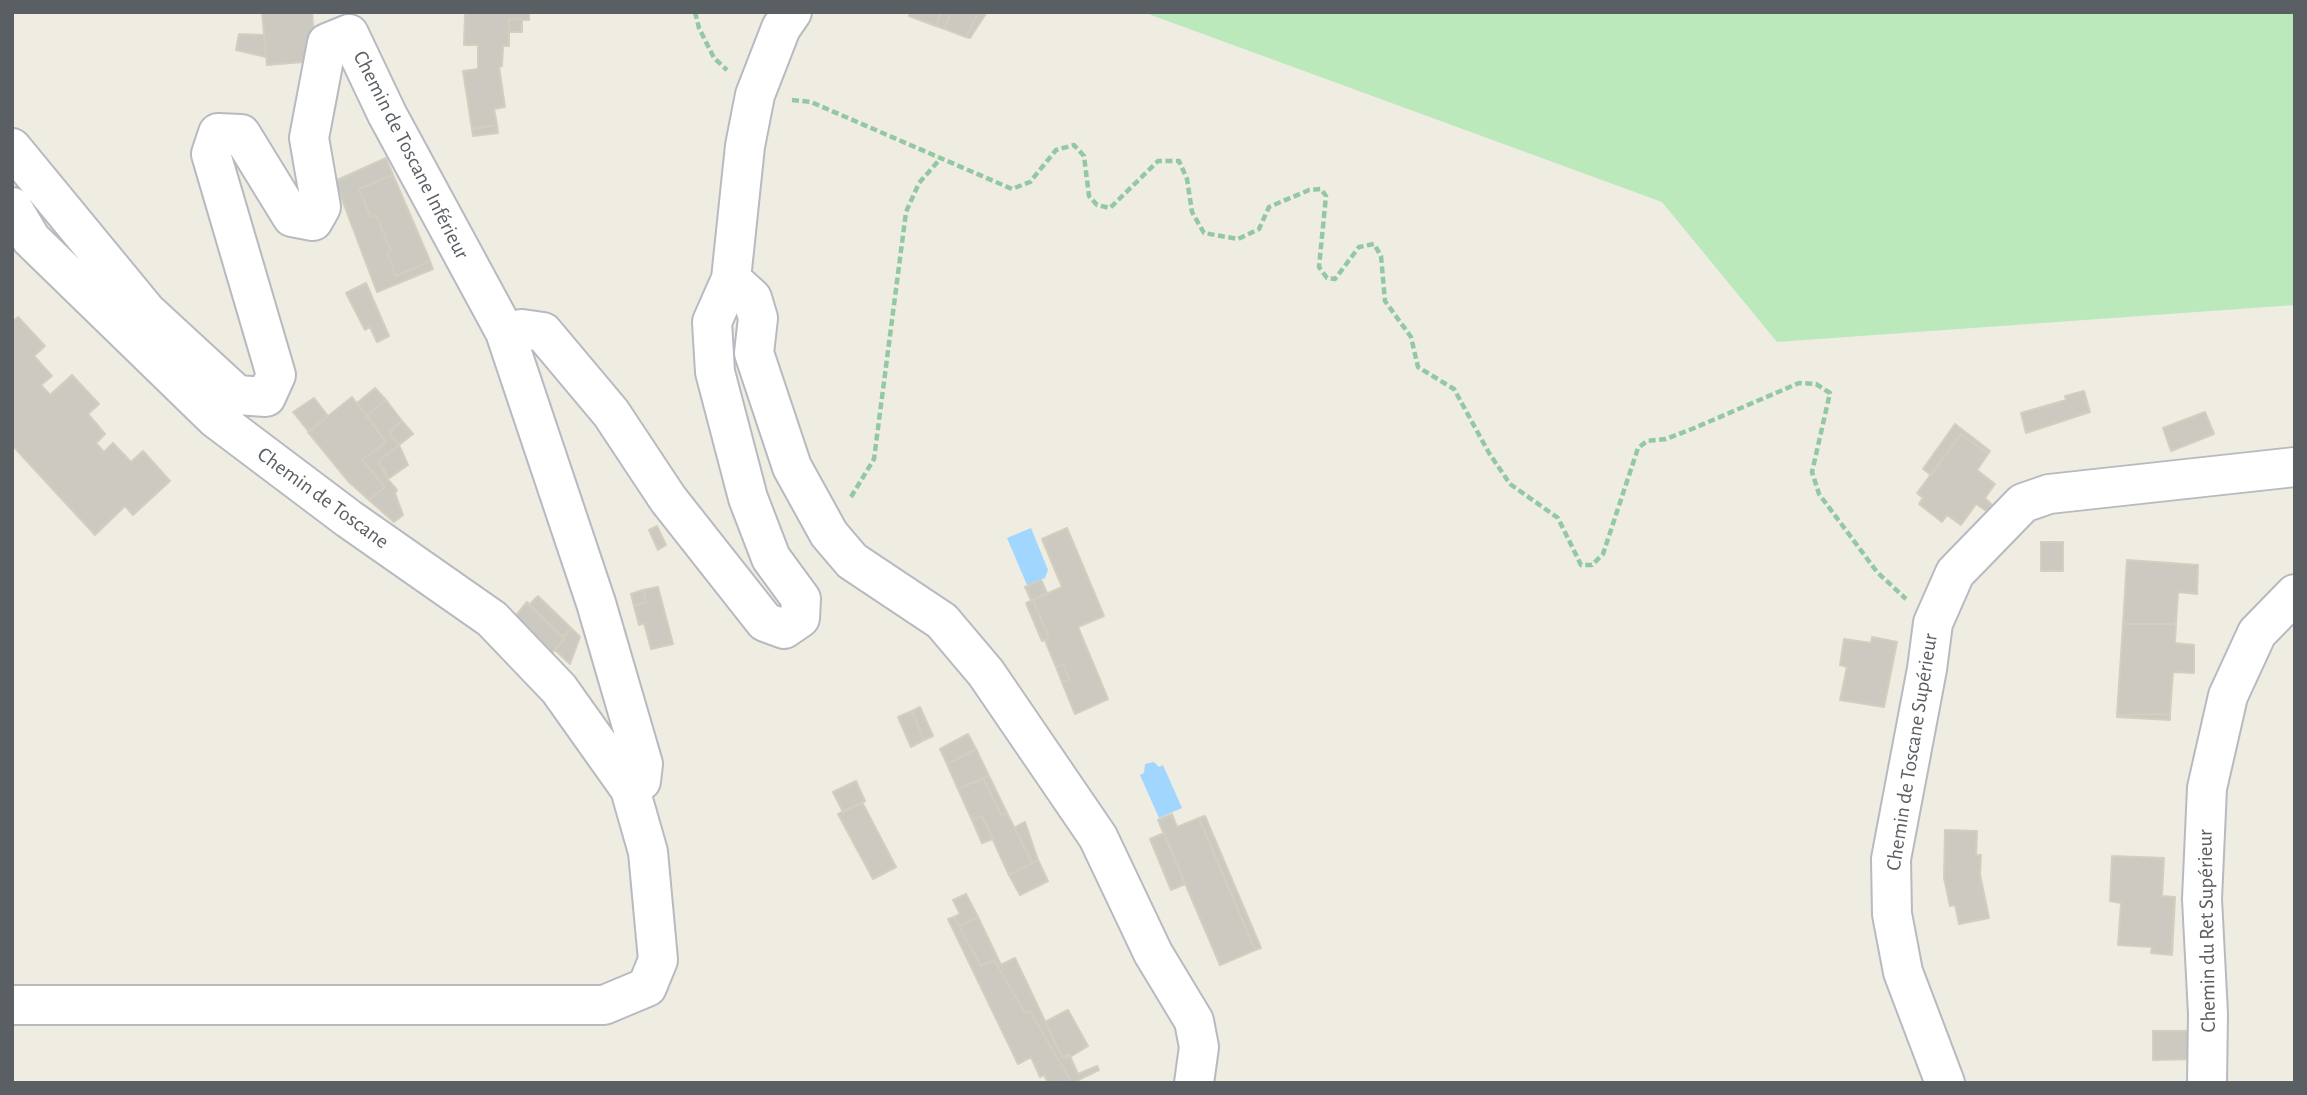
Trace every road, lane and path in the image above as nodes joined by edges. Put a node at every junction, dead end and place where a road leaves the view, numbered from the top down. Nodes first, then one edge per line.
1 (695, 12) edge
2 (792, 12) edge
3 (755, 95) junction
4 (12, 148) edge
5 (941, 158) junction
6 (12, 207) edge
7 (731, 279) junction
8 (505, 332) junction
9 (2295, 467) edge
10 (829, 534) junction
11 (2295, 594) edge
12 (1933, 623) junction
13 (630, 789) junction
14 (12, 1005) edge
15 (1195, 1083) edge
16 (1945, 1083) edge
17 (2207, 1083) edge

1 - 3 path
2 - 3 street
3 - 5 path, Chemin de Toscane Supérieur
3 - 7 street
4 - 8 street, Chemin de Toscane Inférieur
5 - 10 path
5 - 12 path, Chemin de Toscane Supérieur
6 - 13 street, Chemin de Toscane
7 - 8 street
7 - 10 street
8 - 13 street
9 - 12 street, Chemin de Toscane Supérieur
10 - 15 street
11 - 17 street, Chemin du Ret Supérieur
12 - 16 street, Chemin de Toscane Supérieur
13 - 14 street, Chemin de Toscane

